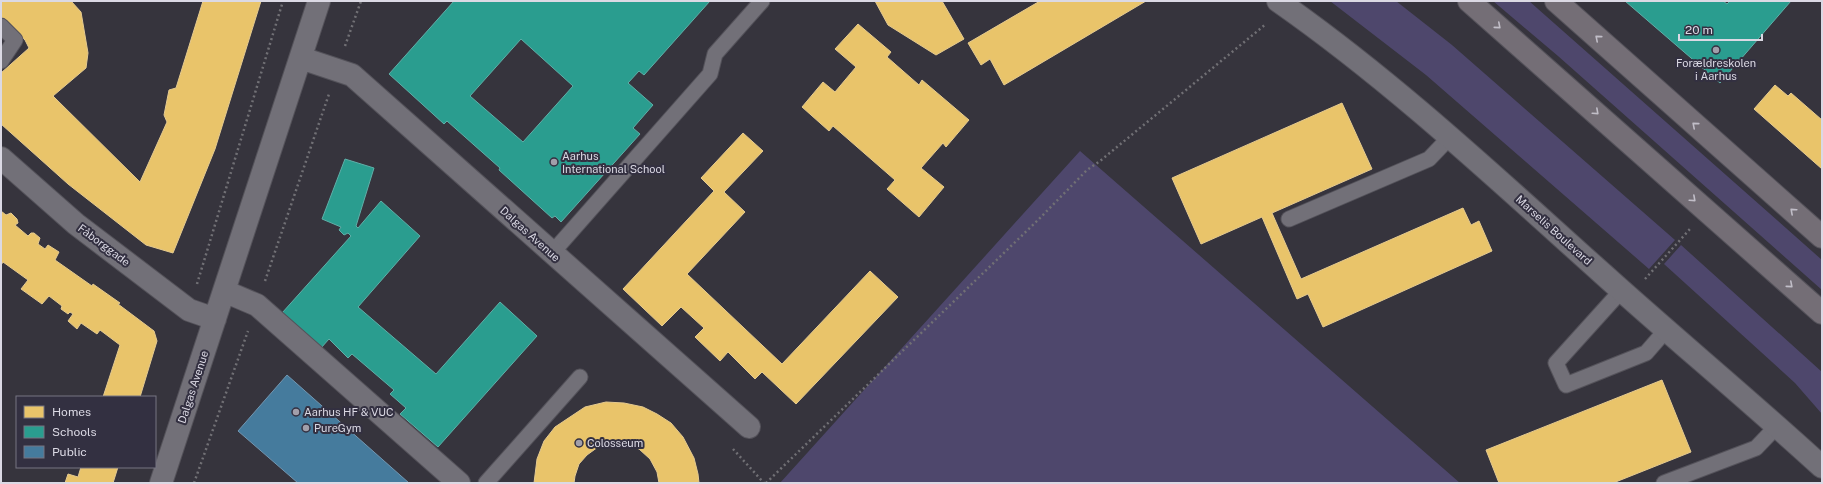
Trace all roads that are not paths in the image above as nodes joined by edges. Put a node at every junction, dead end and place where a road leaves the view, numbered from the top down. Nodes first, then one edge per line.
1 (319, 1) edge
2 (762, 1) edge
3 (1279, 1) edge
4 (1469, 1) edge
5 (1556, 1) edge
6 (1, 26) edge
7 (301, 58) junction
8 (1, 61) edge
9 (1450, 137) junction
10 (1, 158) edge
11 (1289, 219) dead end
12 (1822, 236) edge
13 (552, 252) junction
14 (224, 291) junction
15 (1625, 294) junction
16 (1822, 313) edge
17 (215, 319) junction
18 (1666, 330) junction
19 (580, 376) dead end
20 (1777, 426) junction
21 (749, 428) road end
22 (1822, 467) edge
23 (161, 483) edge
24 (459, 483) edge
25 (486, 483) edge
26 (1664, 483) edge

1 - 7 street, Dalgas Avenue
2 - 13 lane
3 - 9 street, Marselis Boulevard
4 -> 16 main road
12 -> 5 main road
6 - 8 lane
7 - 13 street, Dalgas Avenue
7 - 14 street, Dalgas Avenue
9 - 11 lane
9 - 15 street, Marselis Boulevard
10 - 17 street, Fåborggade
13 - 21 street, Dalgas Avenue
14 - 17 street, Dalgas Avenue
14 - 24 street
15 - 18 street, Marselis Boulevard
15 - 18 lane
17 - 23 street, Dalgas Avenue
18 - 20 street, Marselis Boulevard
19 - 25 lane
20 - 22 street, Marselis Boulevard
20 - 26 lane

